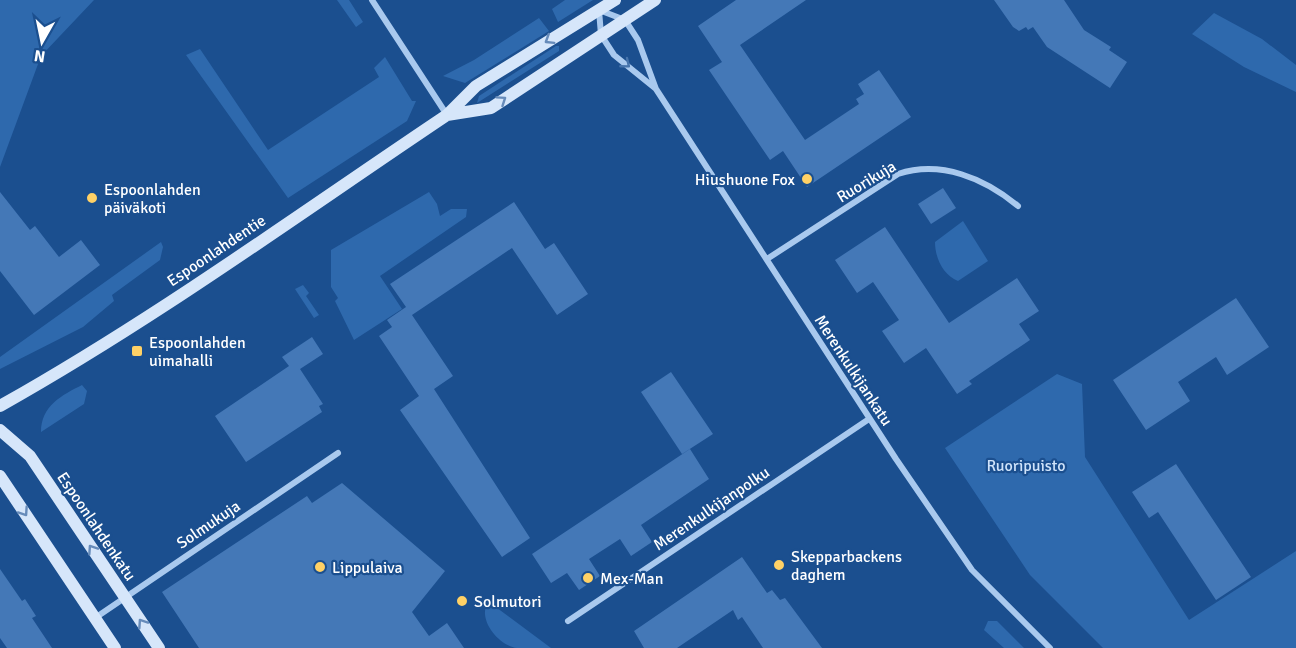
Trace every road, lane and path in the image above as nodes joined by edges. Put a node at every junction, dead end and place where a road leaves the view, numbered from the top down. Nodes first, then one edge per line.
1 (372, 0) edge
2 (615, 0) edge
3 (655, 0) edge
4 (599, 10) junction
5 (625, 20) junction
6 (602, 35) junction
7 (656, 89) junction
8 (447, 115) junction
9 (1018, 206) dead end
10 (767, 259) junction
11 (0, 406) edge
12 (869, 419) junction
13 (0, 430) edge
14 (338, 453) dead end
15 (0, 476) edge
16 (124, 597) junction
17 (95, 618) junction
18 (568, 621) dead end
19 (115, 648) edge
20 (159, 648) edge
21 (1050, 648) edge

1 - 8 street
2 - 4 main road, Espoonlahdentie
3 - 5 main road, Espoonlahdentie
4 - 5 street
4 - 6 street, Merenkulkijankatu
4 -> 8 main road, Espoonlahdentie
5 - 6 main road, Espoonlahdentie
5 - 7 street, Merenkulkijankatu
6 -> 7 street, Merenkulkijankatu
8 -> 6 main road, Espoonlahdentie
7 - 10 street, Merenkulkijankatu
8 - 11 main road, Espoonlahdentie
9 - 10 street, Ruorikuja
10 - 12 street, Merenkulkijankatu
12 - 18 street, Merenkulkijanpolku
12 - 21 street, Merenkulkijankatu
16 -> 13 main road, Espoonlahdenkatu
14 - 16 street, Solmukuja
15 -> 17 main road
16 - 17 street, Solmukuja
20 -> 16 main road, Espoonlahdenkatu
17 - 19 main road

